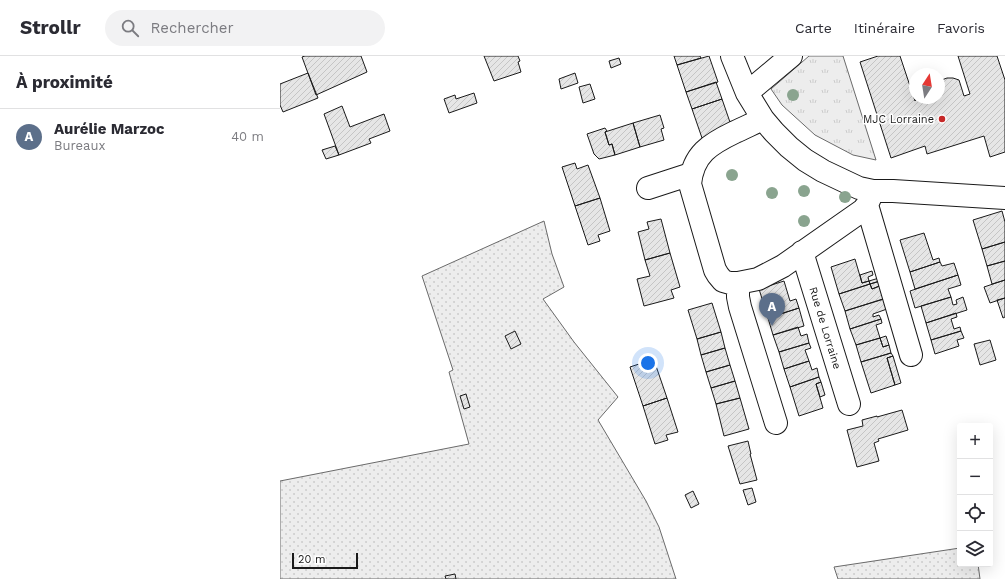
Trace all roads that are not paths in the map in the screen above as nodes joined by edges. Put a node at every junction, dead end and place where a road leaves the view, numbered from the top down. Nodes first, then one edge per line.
1 (732, 56) edge
2 (791, 56) edge
3 (747, 93) junction
4 (763, 119) junction
5 (691, 174) junction
6 (648, 188) dead end
7 (870, 198) junction
8 (1005, 198) edge
9 (802, 252) junction
10 (738, 283) junction
11 (911, 355) dead end
12 (849, 404) dead end
13 (776, 423) dead end

1 - 3 street
2 - 3 street
3 - 4 street
4 - 5 street
4 - 7 street
5 - 6 street
5 - 10 street
7 - 8 street
7 - 9 street
7 - 11 street
9 - 10 street
9 - 12 street, Rue de Lorraine
10 - 13 street

